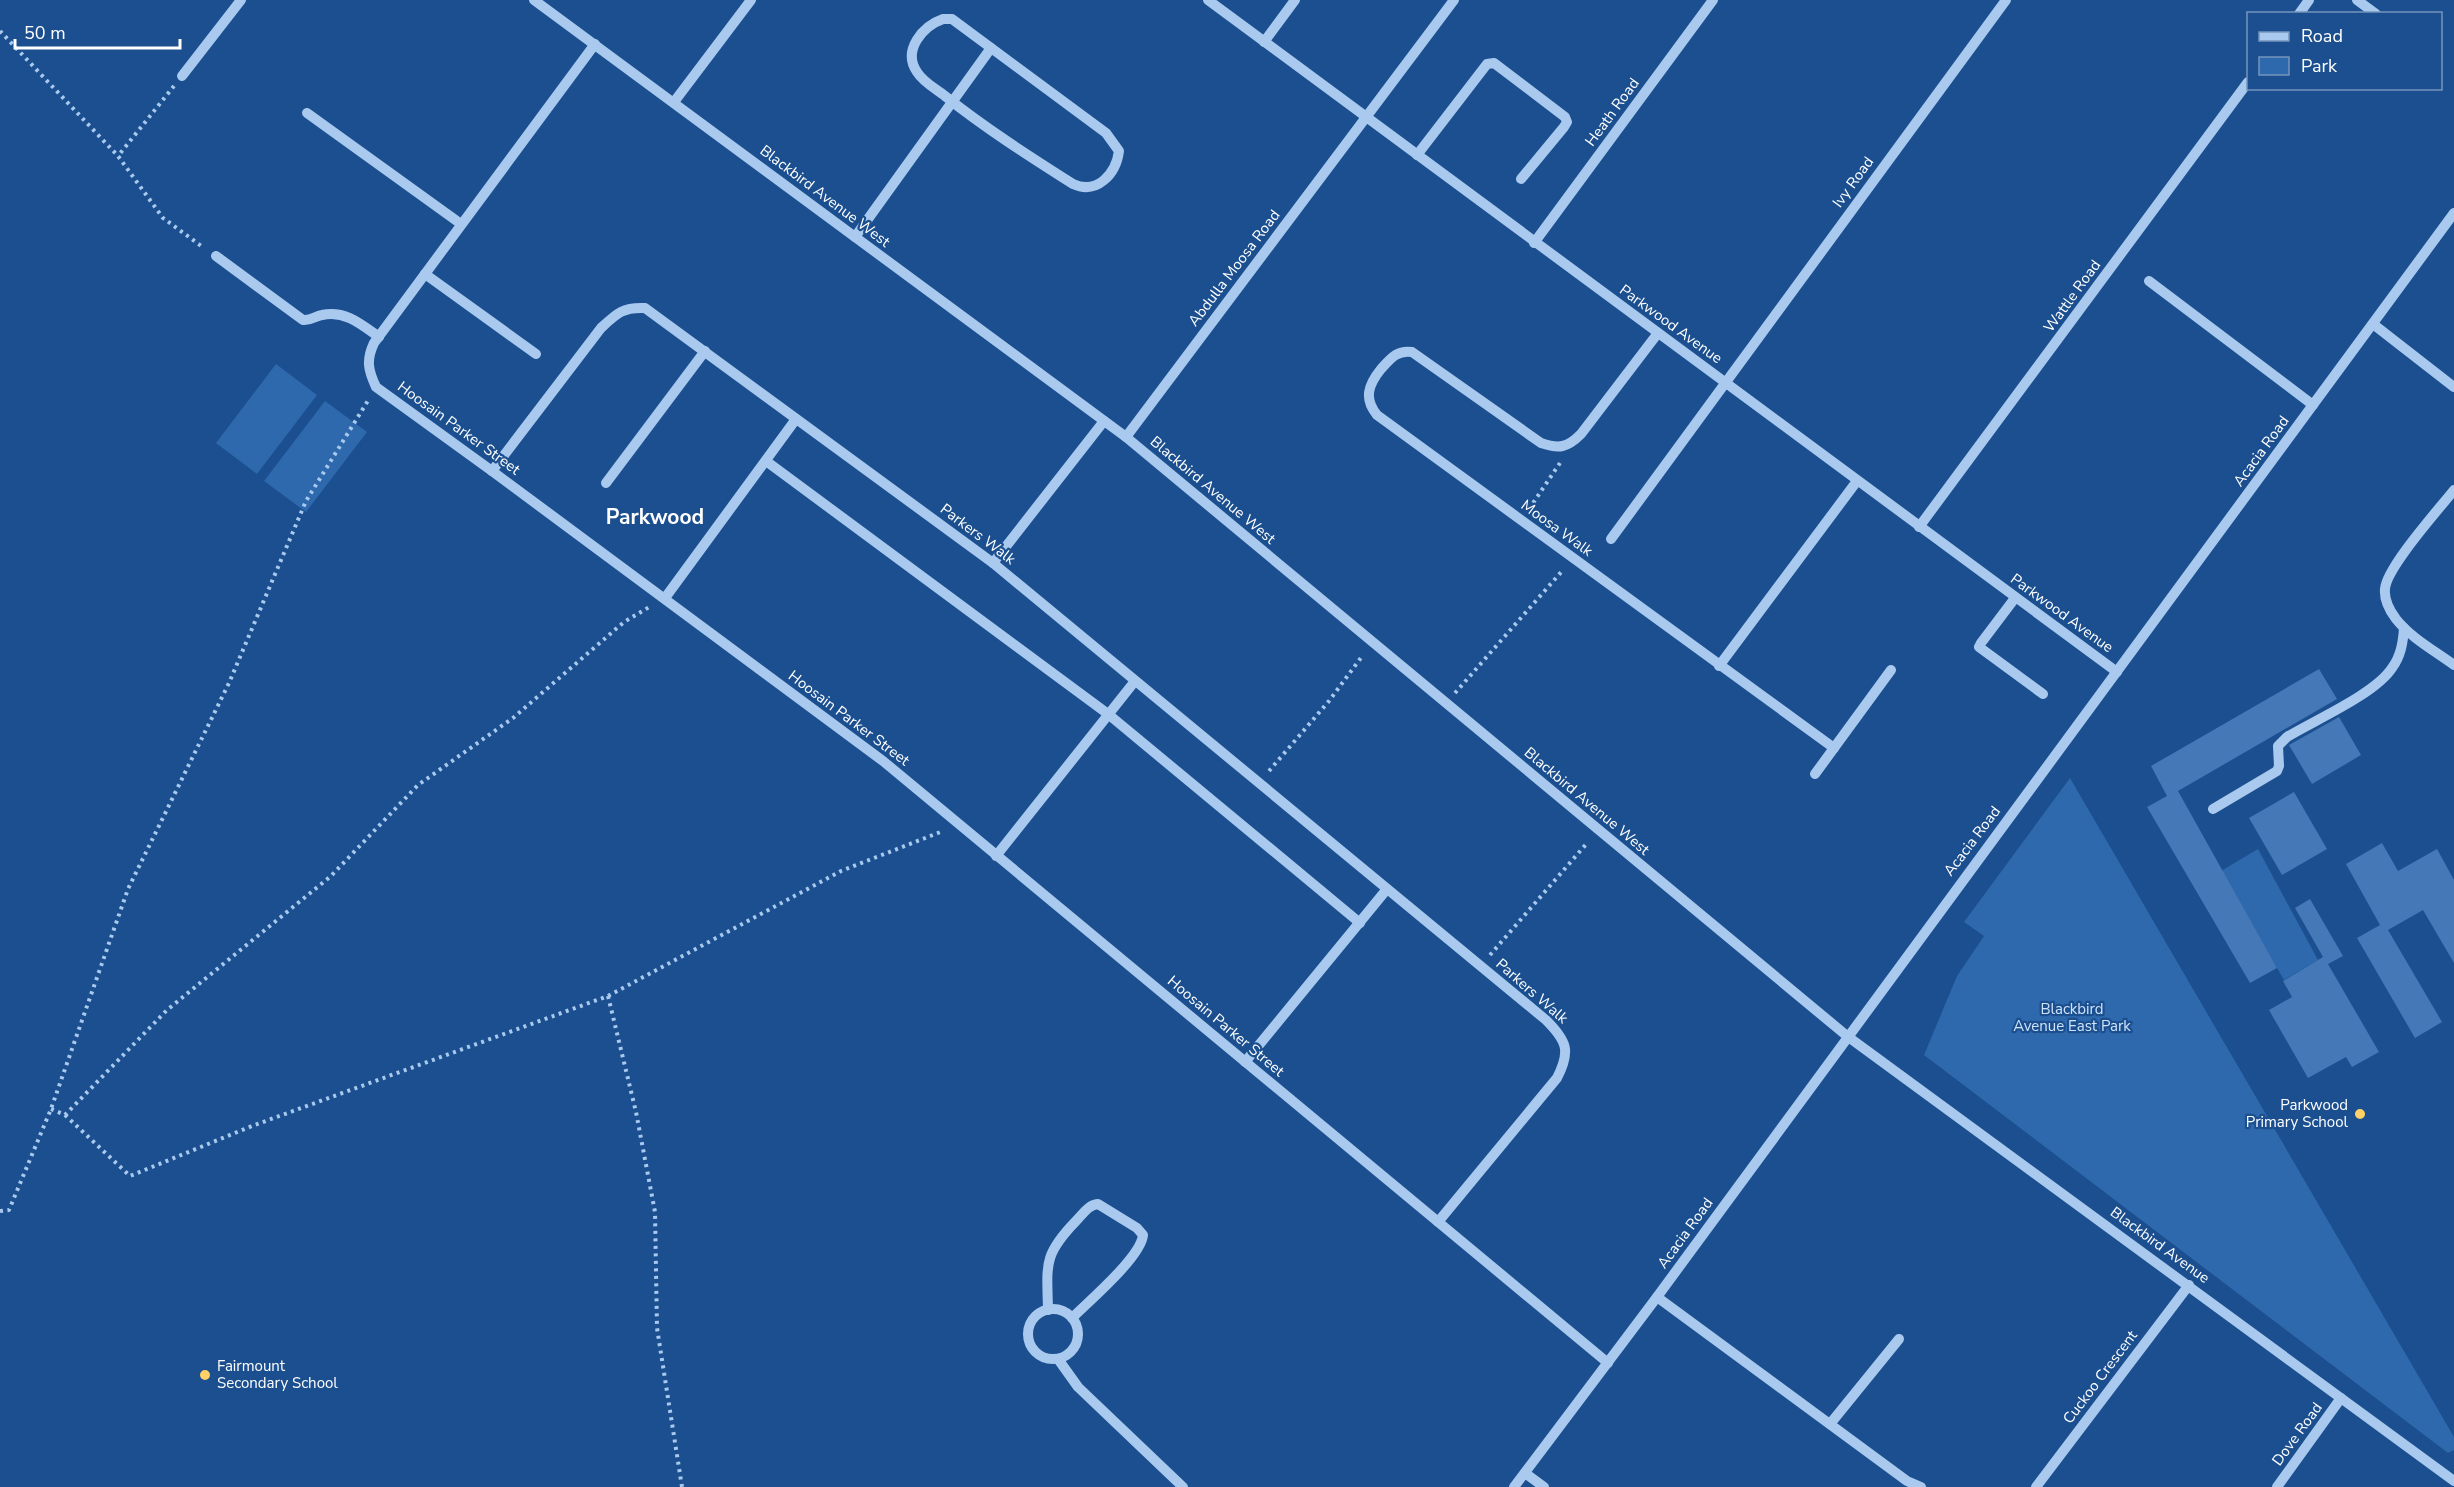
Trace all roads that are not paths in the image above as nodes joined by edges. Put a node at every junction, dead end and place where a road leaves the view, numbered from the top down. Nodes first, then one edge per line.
1 (241, 0) edge
2 (534, 0) edge
3 (751, 0) edge
4 (1208, 0) edge
5 (1295, 0) edge
6 (1454, 0) edge
7 (1713, 0) edge
8 (2006, 0) edge
9 (2357, 0) edge
10 (2373, 12) edge
11 (1264, 42) junction
12 (595, 44) junction
13 (991, 48) junction
14 (182, 76) road end
15 (2247, 83) edge
16 (674, 102) junction
17 (952, 102) junction
18 (307, 114) dead end
19 (1366, 117) junction
20 (1416, 155) junction
21 (1521, 179) dead end
22 (2454, 213) edge
23 (461, 224) junction
24 (855, 237) junction
25 (1534, 243) junction
26 (216, 256) road end
27 (424, 274) junction
28 (2149, 281) dead end
29 (2373, 324) junction
30 (1658, 333) junction
31 (379, 337) junction
32 (705, 351) junction
33 (536, 354) dead end
34 (1725, 382) junction
35 (2454, 387) edge
36 (2313, 405) junction
37 (796, 419) junction
38 (1104, 421) junction
39 (1126, 437) junction
40 (766, 461) junction
41 (492, 471) junction
42 (1857, 481) junction
43 (606, 483) dead end
44 (2454, 490) edge
45 (1919, 527) junction
46 (1611, 539) dead end
47 (993, 563) junction
48 (665, 598) junction
49 (2015, 598) junction
50 (2404, 628) junction
51 (2454, 665) edge
52 (1719, 666) junction
53 (1891, 670) dead end
54 (2117, 672) junction
55 (1135, 681) junction
56 (2043, 694) dead end
57 (1108, 714) junction
58 (1834, 748) junction
59 (1815, 774) dead end
60 (2213, 809) dead end
61 (996, 856) junction
62 (1387, 889) junction
63 (1360, 923) junction
64 (1847, 1036) junction
65 (1245, 1062) junction
66 (1438, 1222) junction
67 (2189, 1285) junction
68 (1657, 1297) junction
69 (1048, 1310) junction
70 (1072, 1318) junction
71 (1899, 1339) dead end
72 (1058, 1359) junction
73 (1608, 1363) junction
74 (2341, 1398) junction
75 (1830, 1424) junction
76 (1525, 1473) junction
77 (2449, 1477) edge
78 (1183, 1487) edge
79 (1514, 1487) edge
80 (1544, 1487) edge
81 (1921, 1487) edge
82 (2036, 1487) edge
83 (2277, 1487) edge

1 - 14 street
2 - 12 street, Blackbird Avenue West
3 - 16 street
4 - 11 street, Parkwood Avenue
5 - 11 street
6 - 19 street, Abdulla Moosa Road
7 - 25 street, Heath Road
8 - 34 street, Ivy Road
9 - 10 street
11 - 19 street, Parkwood Avenue
12 - 16 street, Blackbird Avenue West
12 - 23 street, Hoosain Parker Street
13 - 17 street
13 - 17 street
13 - 17 street
15 - 45 street, Wattle Road
16 - 24 street, Blackbird Avenue West
17 - 24 street
18 - 23 street
19 - 20 street, Parkwood Avenue
19 - 39 street, Abdulla Moosa Road
20 - 21 street
20 - 25 street, Parkwood Avenue
22 - 29 street, Acacia Road
23 - 27 street, Hoosain Parker Street
24 - 38 street, Blackbird Avenue West
25 - 30 street, Parkwood Avenue
26 - 31 street
27 - 31 street, Hoosain Parker Street
27 - 33 street
28 - 36 street
29 - 35 street
29 - 36 street, Acacia Road
30 - 34 street, Parkwood Avenue
30 - 52 street, Moosa Walk
31 - 41 street, Hoosain Parker Street
32 - 37 street, Parkers Walk
32 - 41 street, Parkers Walk
32 - 43 street
34 - 42 street, Parkwood Avenue
34 - 46 street, Ivy Road
36 - 54 street, Acacia Road
37 - 40 street
37 - 47 street, Parkers Walk
38 - 39 street, Blackbird Avenue West
38 - 47 street
39 - 64 street, Blackbird Avenue West
40 - 48 street
40 - 57 street
41 - 48 street, Hoosain Parker Street
42 - 45 street, Parkwood Avenue
42 - 52 street
44 - 50 street
45 - 49 street, Parkwood Avenue
47 - 55 street, Parkers Walk
48 - 61 street, Hoosain Parker Street
49 - 54 street, Parkwood Avenue
49 - 56 street
50 - 51 street
50 - 60 street
52 - 58 street, Moosa Walk
53 - 58 street
54 - 64 street, Acacia Road
55 - 57 street
55 - 62 street, Parkers Walk
57 - 61 street
57 - 63 street
58 - 59 street
61 - 65 street, Hoosain Parker Street
62 - 63 street
62 - 66 street, Parkers Walk
63 - 65 street
64 - 67 street, Blackbird Avenue
64 - 68 street, Acacia Road
65 - 66 street, Hoosain Parker Street
66 - 73 street, Hoosain Parker Street
67 - 74 street, Blackbird Avenue
67 - 82 street, Cuckoo Crescent
68 - 73 street, Acacia Road
68 - 75 street
69 - 70 street
69 - 70 street
69 - 72 street
70 - 72 street
71 - 75 street
72 - 78 street
73 - 76 street, Acacia Road
74 - 77 street, Blackbird Avenue
74 - 83 street, Dove Road
75 - 81 street
76 - 79 street, Acacia Road
76 - 80 street

